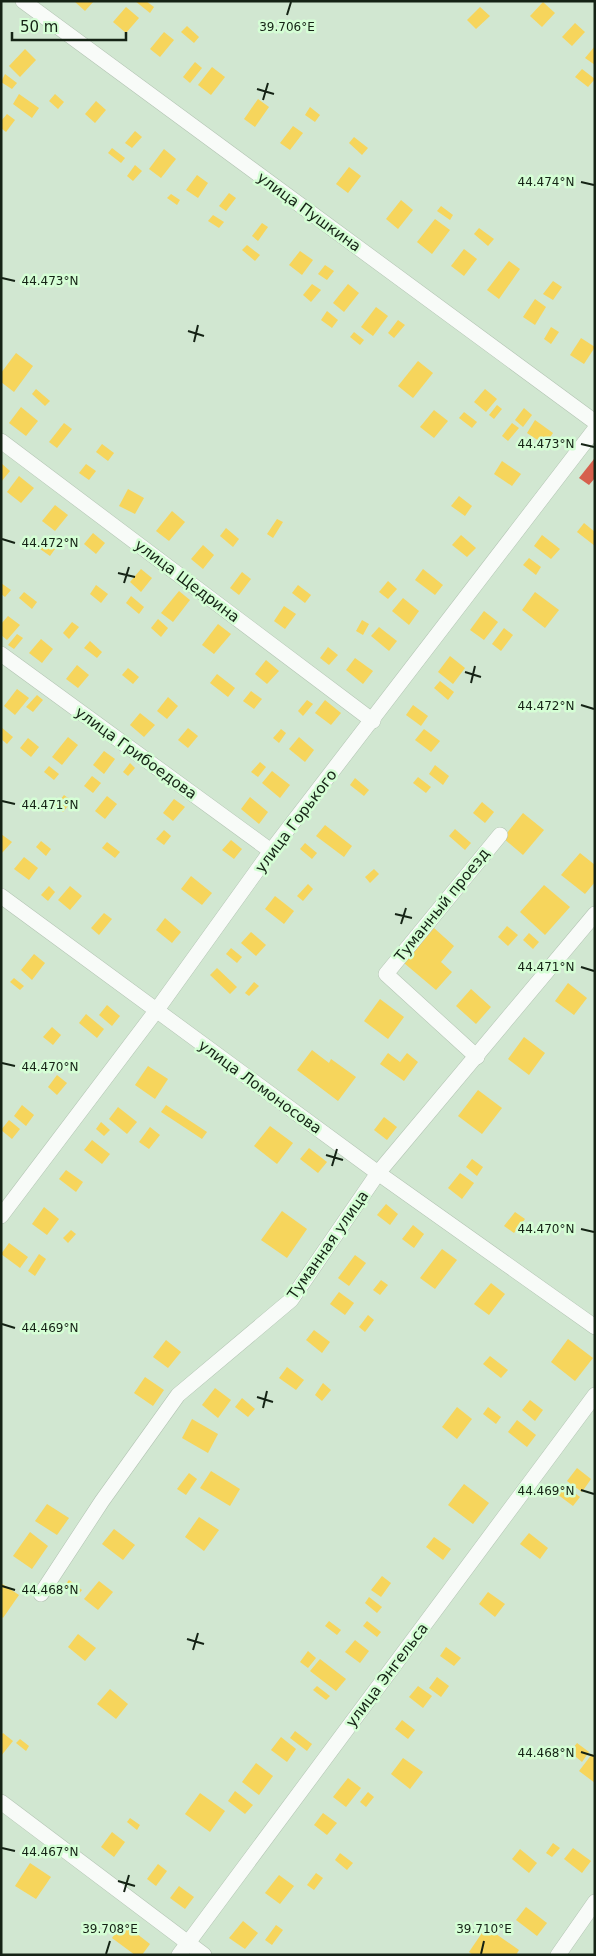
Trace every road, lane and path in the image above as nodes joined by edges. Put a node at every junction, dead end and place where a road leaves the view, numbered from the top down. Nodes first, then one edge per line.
1 (23, 1) edge
2 (595, 422) edge
3 (595, 429) edge
4 (1, 441) edge
5 (1, 654) edge
6 (373, 721) junction
7 (500, 835) dead end
8 (271, 852) junction
9 (1, 896) edge
10 (595, 914) edge
11 (156, 1011) junction
12 (477, 1057) junction
13 (378, 1173) junction
14 (1, 1216) edge
15 (595, 1326) edge
16 (595, 1395) edge
17 (41, 1594) dead end
18 (1, 1802) edge
19 (595, 1902) edge
20 (183, 1948) edge
21 (204, 1955) edge
22 (558, 1955) edge

1 - 2 street, улица Пушкина
3 - 6 street, улица Горького
4 - 6 street, улица Щедрина
5 - 8 street, улица Грибоедова
6 - 8 street, улица Горького
7 - 12 street, Туманный проезд
8 - 11 street, улица Горького
9 - 11 street, улица Ломоносова
10 - 12 street, Туманная улица
11 - 13 street, улица Ломоносова
11 - 14 street, улица Горького
12 - 13 street, Туманная улица
13 - 15 street, улица Ломоносова
13 - 17 street, Туманная улица
16 - 20 street, улица Энгельса
18 - 20 street
19 - 22 street
20 - 21 street

